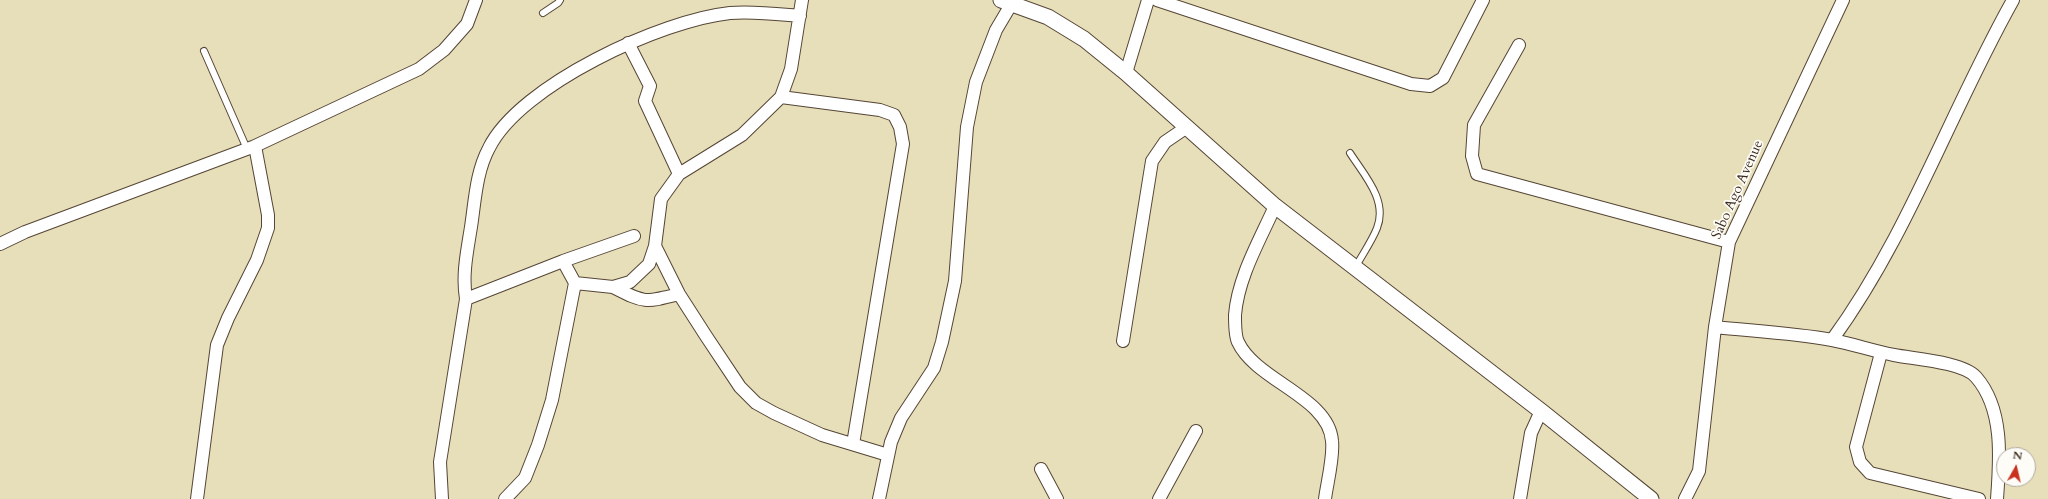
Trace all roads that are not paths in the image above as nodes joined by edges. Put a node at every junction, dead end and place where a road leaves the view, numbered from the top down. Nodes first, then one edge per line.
1 (476, 0) edge
2 (560, 0) edge
3 (802, 0) edge
4 (1148, 0) edge
5 (1157, 0) edge
6 (1483, 0) edge
7 (1843, 0) edge
8 (2010, 1) edge
9 (1007, 2) edge
10 (543, 13) dead end
11 (800, 16) junction
12 (628, 43) junction
13 (1519, 46) dead end
14 (204, 51) dead end
15 (1126, 73) junction
16 (780, 97) junction
17 (1186, 127) junction
18 (251, 148) junction
19 (1350, 153) dead end
20 (679, 174) junction
21 (1275, 206) junction
22 (634, 236) dead end
23 (1729, 242) junction
24 (0, 244) edge
25 (655, 246) junction
26 (563, 261) junction
27 (1355, 268) junction
28 (575, 283) junction
29 (614, 287) junction
30 (679, 294) junction
31 (466, 299) junction
32 (1715, 327) junction
33 (1832, 340) junction
34 (1123, 341) dead end
35 (1881, 352) junction
36 (1541, 411) junction
37 (1196, 431) dead end
38 (853, 444) junction
39 (888, 455) junction
40 (1041, 469) dead end
41 (197, 499) edge
42 (442, 499) edge
43 (505, 499) edge
44 (879, 499) edge
45 (1057, 499) edge
46 (1159, 499) edge
47 (1325, 499) edge
48 (1520, 499) edge
49 (1651, 499) edge
50 (1685, 499) edge
51 (1979, 499) edge
52 (1997, 499) edge

1 - 18 street
2 - 10 lane
3 - 11 street
4 - 15 street
5 - 6 street
7 - 23 street, Sabo Ago Avenue
8 - 33 street
9 - 15 street
9 - 39 street
11 - 12 street
11 - 16 street
12 - 20 street
12 - 31 street
13 - 23 street
14 - 18 lane
15 - 17 street
16 - 20 street
16 - 38 street
17 - 21 street
17 - 34 street
18 - 24 street
18 - 41 street
19 - 27 lane
20 - 25 street
21 - 27 street
21 - 47 street
22 - 26 street
23 - 32 street, Sabo Ago Avenue
25 - 29 street
25 - 30 street
26 - 28 street
26 - 31 street
27 - 36 street
28 - 29 street
28 - 43 street
29 - 30 street
30 - 38 street
31 - 42 street
32 - 33 street
32 - 50 street, Sabo Ago Avenue
33 - 35 street
35 - 51 street
35 - 52 street
36 - 48 street
36 - 49 street
37 - 46 street
38 - 39 street
39 - 44 street
40 - 45 street

